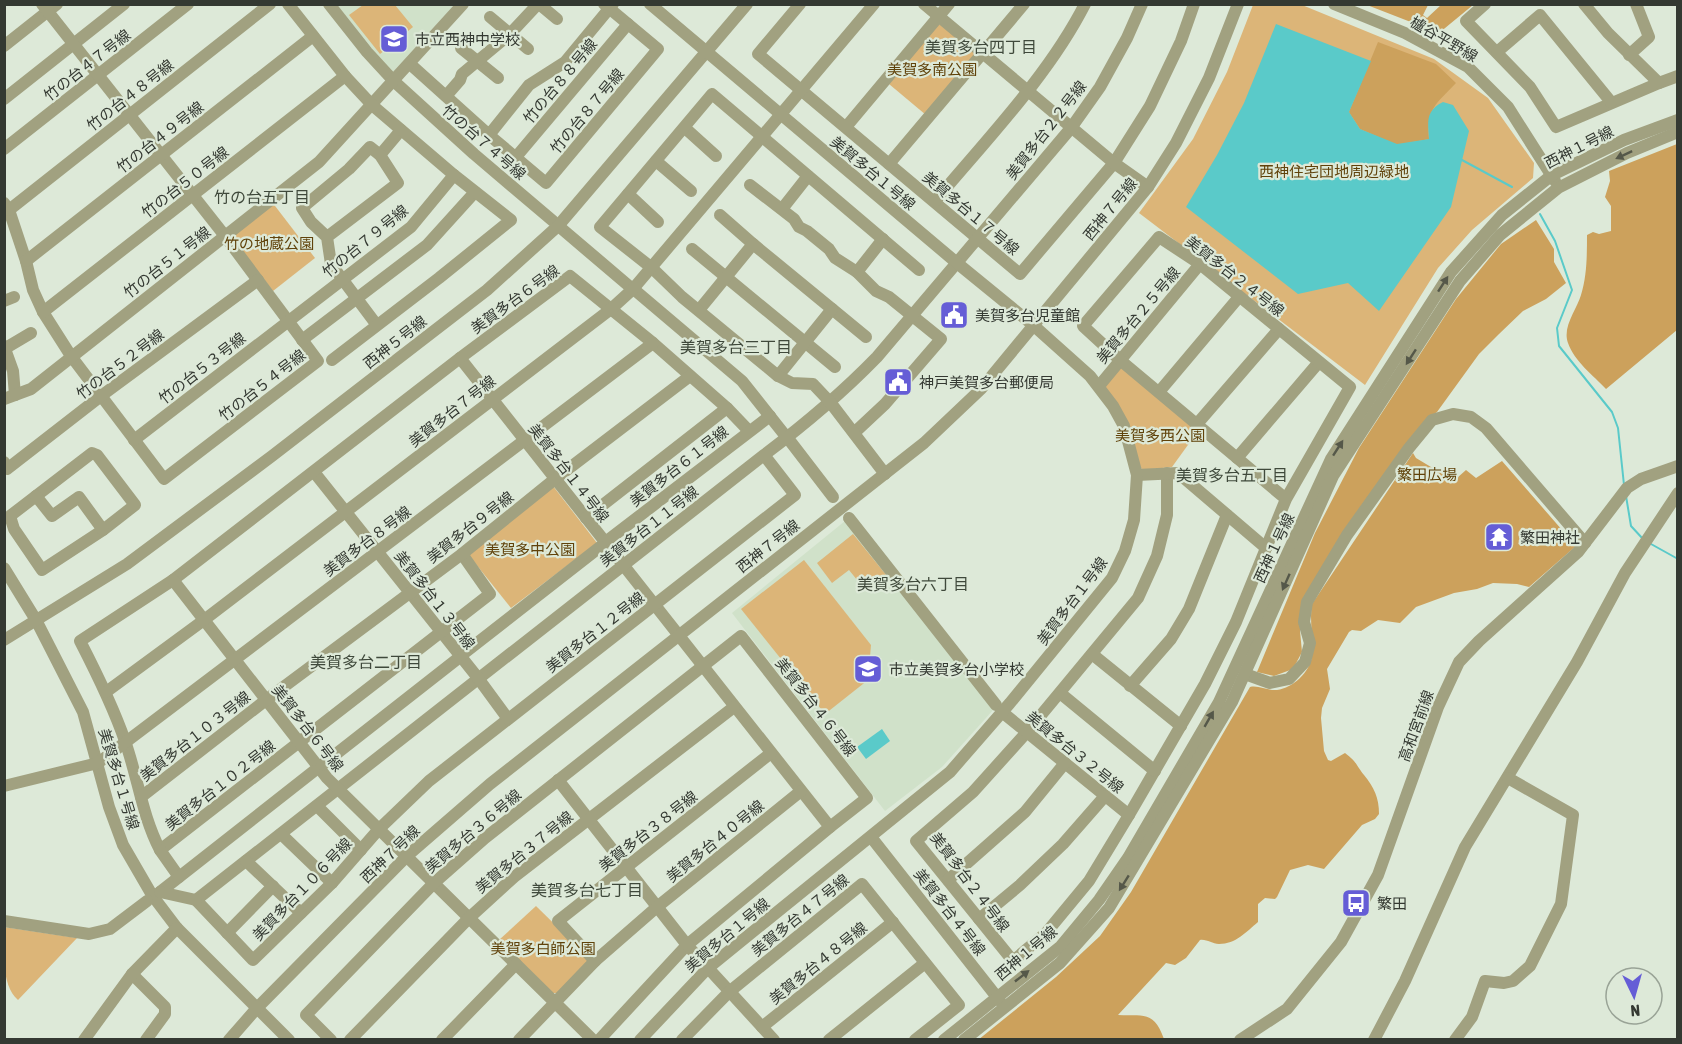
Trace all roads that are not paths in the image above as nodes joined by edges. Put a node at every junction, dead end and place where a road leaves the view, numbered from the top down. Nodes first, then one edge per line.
1 (124, 4) edge
2 (188, 4) edge
3 (270, 4) edge
4 (288, 4) edge
5 (329, 4) edge
6 (463, 4) edge
7 (538, 4) edge
8 (650, 4) edge
9 (747, 4) edge
10 (800, 4) edge
11 (874, 4) edge
12 (924, 4) edge
13 (949, 4) edge
14 (1024, 4) edge
15 (1086, 4) edge
16 (1142, 4) edge
17 (1194, 4) edge
18 (1238, 4) edge
19 (1334, 4) edge
20 (1485, 4) edge
21 (1584, 4) edge
22 (1636, 4) edge
23 (609, 6) edge
24 (49, 7) edge
25 (490, 17) dead end
26 (939, 17) junction
27 (557, 19) dead end
28 (628, 24) junction
29 (510, 34) junction
30 (313, 36) junction
31 (73, 45) junction
32 (4, 46) edge
33 (461, 48) dead end
34 (528, 49) dead end
35 (708, 52) junction
36 (1497, 52) junction
37 (983, 54) junction
38 (1629, 55) junction
39 (479, 62) junction
40 (410, 64) junction
41 (97, 75) junction
42 (345, 76) junction
43 (1677, 76) edge
44 (498, 78) dead end
45 (1659, 83) junction
46 (802, 90) junction
47 (1027, 90) junction
48 (446, 96) junction
49 (4, 99) edge
50 (1611, 102) junction
51 (372, 105) junction
52 (128, 114) junction
53 (781, 115) junction
54 (1677, 120) edge
55 (685, 128) junction
56 (846, 128) junction
57 (1071, 128) junction
58 (401, 130) junction
59 (1677, 132) edge
60 (489, 135) junction
61 (763, 137) junction
62 (4, 149) edge
63 (161, 155) junction
64 (380, 155) junction
65 (716, 156) dead end
66 (516, 157) junction
67 (656, 161) junction
68 (889, 164) junction
69 (1114, 164) junction
70 (454, 175) junction
71 (1552, 175) junction
72 (808, 176) junction
73 (750, 185) dead end
74 (1148, 187) junction
75 (1558, 188) junction
76 (691, 191) dead end
77 (475, 192) junction
78 (628, 194) junction
79 (193, 195) junction
80 (934, 201) junction
81 (7, 206) edge
82 (782, 209) junction
83 (720, 215) dead end
84 (658, 222) dead end
85 (225, 236) junction
86 (327, 237) junction
87 (978, 238) junction
88 (883, 239) junction
89 (753, 244) junction
90 (692, 249) dead end
91 (26, 261) junction
92 (957, 263) junction
93 (1200, 264) junction
94 (652, 268) junction
95 (919, 270) dead end
96 (857, 272) junction
97 (726, 276) junction
98 (258, 280) junction
99 (342, 280) junction
100 (1239, 297) junction
101 (356, 298) junction
102 (611, 309) junction
103 (832, 309) junction
104 (699, 310) junction
105 (43, 312) junction
106 (913, 315) junction
107 (288, 320) junction
108 (376, 324) junction
109 (1033, 325) junction
110 (1279, 329) junction
111 (31, 333) dead end
112 (866, 337) dead end
113 (303, 340) junction
114 (653, 342) junction
115 (805, 342) junction
116 (5, 348) edge
117 (71, 356) junction
118 (460, 358) junction
119 (332, 360) dead end
120 (1120, 360) junction
121 (1319, 362) junction
122 (835, 367) dead end
123 (690, 376) junction
124 (778, 376) junction
125 (1099, 386) junction
126 (1159, 392) junction
127 (101, 396) junction
128 (10, 397) edge
129 (492, 399) junction
130 (830, 402) junction
131 (727, 408) junction
132 (770, 416) junction
133 (1197, 424) junction
134 (749, 431) junction
135 (854, 433) junction
136 (134, 440) junction
137 (524, 440) junction
138 (764, 455) junction
139 (1237, 458) junction
140 (4, 462) edge
141 (1677, 466) edge
142 (315, 472) junction
143 (1167, 473) junction
144 (885, 474) junction
145 (1137, 475) junction
146 (555, 479) junction
147 (1677, 493) edge
148 (36, 496) junction
149 (833, 497) dead end
150 (1286, 499) junction
151 (346, 512) junction
152 (1227, 515) junction
153 (586, 518) junction
154 (849, 518) dead end
155 (103, 530) junction
156 (9, 531) edge
157 (1585, 543) junction
158 (1266, 548) junction
159 (378, 552) junction
160 (462, 554) junction
161 (623, 566) junction
162 (4, 568) edge
163 (172, 580) junction
164 (410, 593) junction
165 (654, 605) junction
166 (36, 620) junction
167 (204, 620) junction
168 (441, 634) junction
169 (678, 635) junction
170 (4, 640) edge
171 (1092, 654) junction
172 (236, 659) junction
173 (702, 666) junction
174 (1245, 674) junction
175 (478, 678) junction
176 (1130, 686) junction
177 (106, 692) junction
178 (1060, 693) junction
179 (266, 700) junction
180 (734, 707) junction
181 (999, 708) junction
182 (508, 719) junction
183 (1181, 726) junction
184 (1027, 732) junction
185 (126, 742) junction
186 (299, 743) junction
187 (771, 753) junction
188 (98, 763) junction
189 (1065, 763) junction
190 (1155, 771) junction
191 (1508, 778) junction
192 (558, 780) junction
193 (4, 786) edge
194 (338, 790) junction
195 (801, 791) junction
196 (1105, 796) junction
197 (141, 797) junction
198 (317, 806) junction
199 (1129, 815) junction
200 (589, 820) junction
201 (830, 827) junction
202 (379, 829) junction
203 (281, 834) junction
204 (871, 837) junction
205 (160, 850) junction
206 (361, 850) junction
207 (407, 856) junction
208 (246, 861) junction
209 (626, 867) junction
210 (179, 877) junction
211 (948, 880) junction
212 (332, 883) junction
213 (434, 883) junction
214 (273, 886) junction
215 (196, 900) junction
216 (147, 901) dead end
217 (657, 907) junction
218 (301, 913) junction
219 (469, 918) junction
220 (979, 919) junction
221 (4, 921) edge
222 (893, 922) junction
223 (177, 928) junction
224 (227, 933) junction
225 (687, 945) junction
226 (595, 961) junction
227 (925, 963) junction
228 (516, 964) junction
229 (708, 968) junction
230 (132, 974) junction
231 (729, 992) junction
232 (997, 996) junction
233 (556, 1003) junction
234 (1005, 1007) junction
235 (257, 1008) junction
236 (762, 1027) junction
237 (523, 1038) edge
238 (84, 1040) edge
239 (146, 1040) edge
240 (229, 1040) edge
241 (289, 1040) edge
242 (331, 1040) edge
243 (350, 1040) edge
244 (442, 1040) edge
245 (593, 1040) edge
246 (599, 1040) edge
247 (640, 1040) edge
248 (682, 1040) edge
249 (774, 1040) edge
250 (830, 1040) edge
251 (915, 1040) edge
252 (944, 1040) edge
253 (964, 1040) edge
254 (1240, 1040) edge
255 (1374, 1040) edge
256 (1455, 1040) edge

1 - 31 street
2 - 41 street, 竹の台４７号線
3 - 52 street, 竹の台４８号線
4 - 30 street
5 - 132 street, 竹の台７４号線
6 - 40 street, 竹の台５１号線
7 - 27 street
7 - 29 street
8 - 35 street, 美賀多台１号線
9 - 35 street, 西神５号線
10 - 46 street, 美賀多台１７号線
11 - 46 street, 美賀多台７号線
12 - 26 street
13 - 26 street
14 - 37 street
15 - 47 street
16 - 57 street, 美賀多台２２号線
17 - 69 street, 美賀多台１７号線
18 - 74 street, 西神７号線
19 - 71 street, 櫨谷平野線
20 - 36 street
21 - 38 street
22 - 38 street
23 - 28 street, 竹の台８７号線
23 - 60 street
24 - 31 street, 竹の台５４号線
24 - 32 street
25 - 29 street
26 - 37 street
26 - 56 street
28 - 66 street, 竹の台８８号線
28 - 66 street, 竹の台８７号線
29 - 34 street
29 - 39 street
30 - 42 street
30 - 63 street, 竹の台４９号線
31 - 41 street, 竹の台５４号線
31 - 49 street
33 - 39 street
35 - 53 street, 美賀多台１号線
35 - 166 street, 西神５号線
36 - 50 street
36 - 50 street
37 - 47 street
37 - 68 street
38 - 45 street
39 - 44 street
39 - 48 street
40 - 48 street, 竹の台８７号線
40 - 51 street, 竹の台５１号線
41 - 52 street, 竹の台５４号線
41 - 62 street, 竹の台４７号線
42 - 51 street
42 - 79 street, 竹の台５０号線
43 - 45 street
45 - 50 street
46 - 53 street, 美賀多台７号線
46 - 56 street, 美賀多台１７号線
47 - 57 street
47 - 80 street
48 - 60 street, 竹の台８７号線
51 - 58 street
51 - 85 street, 竹の台５１号線
52 - 63 street, 竹の台５４号線
52 - 81 street, 竹の台４８号線
53 - 61 street, 美賀多台７号線
53 - 92 street, 美賀多台１号線
54 - 71 street, 西神１号線
55 - 61 street
55 - 65 street
55 - 67 street
56 - 68 street, 美賀多台１７号線
57 - 69 street
57 - 87 street, 美賀多台２２号線
58 - 64 street
58 - 70 street
59 -> 75 street, 西神１号線
60 - 66 street, 竹の台８７号線
61 - 72 street
61 - 94 street, 美賀多台７号線
63 - 79 street, 竹の台５４号線
63 - 91 street, 竹の台４９号線
64 - 86 street
64 - 86 street
67 - 76 street
67 - 78 street
68 - 80 street, 美賀多台１７号線
69 - 74 street
69 - 87 street, 美賀多台１７号線
70 - 77 street
70 - 99 street, 竹の台７９号線
71 - 75 street, 櫨谷平野線
232 -> 71 street, 西神１号線
72 - 82 street
72 - 88 street
73 - 82 street
74 - 109 street, 西神７号線
75 -> 174 street, 西神１号線
77 - 101 street
77 - 108 street
78 - 84 street
78 - 94 street
79 - 85 street, 竹の台５４号線
79 - 105 street, 竹の台５０号線
80 - 87 street, 美賀多台１７号線
81 - 91 street, 竹の台５４号線
82 - 96 street
83 - 89 street
85 - 98 street, 竹の台５４号線
85 - 117 street, 竹の台５１号線
86 - 99 street
87 - 92 street, 美賀多台２２号線
88 - 95 street
88 - 96 street
89 - 97 street
89 - 103 street
90 - 97 street
91 - 105 street, 竹の台５４号線
92 - 106 street, 美賀多台１１号線
92 - 109 street, 美賀多台１号線
93 - 100 street, 美賀多台２４号線
93 - 120 street, 美賀多台２５号線
93 - 120 street, 美賀多台２４号線
94 - 102 street, 美賀多台７号線
94 - 104 street
96 - 106 street
97 - 104 street
97 - 115 street
98 - 107 street, 竹の台５４号線
98 - 127 street, 竹の台５２号線
99 - 101 street
99 - 107 street, 竹の台７９号線
100 - 110 street, 美賀多台２４号線
100 - 126 street
101 - 108 street
101 - 113 street
102 - 114 street, 美賀多台６号線
102 - 118 street, 美賀多台６号線
102 - 129 street, 美賀多台７号線
103 - 112 street
103 - 115 street
104 - 124 street
105 - 117 street, 竹の台５４号線
106 - 130 street, 美賀多台１１号線
106 - 135 street
107 - 113 street, 竹の台５４号線
107 - 136 street, 竹の台５３号線
108 - 119 street
109 - 125 street, 美賀多台１号線
109 - 144 street, 西神７号線
110 - 121 street, 美賀多台２４号線
110 - 133 street
111 - 116 street
113 - 136 street, 竹の台５４号線
114 - 123 street, 美賀多台６号線
114 - 137 street, 美賀多台８号線
115 - 122 street
115 - 124 street
116 - 128 street
117 - 127 street, 竹の台５４号線
117 - 128 street, 竹の台５１号線
118 - 129 street, 美賀多台１４号線
118 - 142 street, 美賀多台６号線
120 - 125 street, 美賀多台２５号線
120 - 126 street, 美賀多台２４号線
121 - 139 street
121 - 150 street, 美賀多台２４号線
123 - 131 street, 美賀多台６号線
123 - 146 street, 美賀多台９号線
124 - 130 street
125 - 145 street, 美賀多台１号線
126 - 133 street, 美賀多台２４号線
127 - 136 street, 竹の台５４号線
127 - 140 street, 竹の台５２号線
129 - 137 street, 美賀多台１４号線
129 - 151 street, 美賀多台７号線
130 - 135 street
130 - 138 street, 美賀多台１１号線
131 - 134 street, 美賀多台６号線
131 - 153 street
132 - 134 street, 美賀多台６１号線
132 - 149 street, 竹の台７４号線
133 - 139 street, 美賀多台２４号線
134 - 210 street, 美賀多台６１号線
135 - 144 street
137 - 146 street, 美賀多台１４号線
137 - 159 street, 美賀多台８号線
138 - 161 street, 美賀多台１１号線
138 - 165 street, 美賀多台１２号線
139 - 150 street, 美賀多台２４号線
141 - 157 street, 高和宮前線
142 - 151 street, 美賀多台１３号線
142 - 163 street, 美賀多台６号線
143 - 145 street
143 - 152 street
143 - 171 street, 美賀多台２４号線
144 - 169 street, 西神７号線
145 - 181 street, 美賀多台１号線
146 - 153 street, 美賀多台１４号線
146 - 160 street, 美賀多台９号線
147 - 191 street
148 - 155 street
148 - 155 street
148 - 156 street
150 - 158 street, 美賀多台２４号線
151 - 159 street, 美賀多台１３号線
151 - 167 street, 美賀多台７号線
152 - 158 street
152 - 176 street
153 - 161 street, 美賀多台１４号線
154 - 181 street, 美賀多台３２号線
155 - 156 street
157 - 174 street
157 - 254 street, 高和宮前線
158 - 183 street, 美賀多台２４号線
159 - 164 street, 美賀多台１３号線
159 - 172 street, 美賀多台８号線
160 - 164 street, 美賀多台９号線
160 - 168 street, 美賀多台１０２号線
161 - 165 street, 美賀多台１４号線
161 - 175 street, 美賀多台１１号線
162 - 166 street, 美賀多台１号線
163 - 167 street, 美賀多台６号線
163 - 177 street, 美賀多台６号線
164 - 168 street, 美賀多台１３号線
164 - 179 street, 美賀多台９号線
165 - 169 street, 美賀多台１４号線
165 - 182 street, 美賀多台１２号線
166 - 170 street, 西神５号線
166 - 188 street, 美賀多台１号線
167 - 172 street, 美賀多台６号線
167 - 177 street, 美賀多台７号線
168 - 175 street, 美賀多台１３号線
168 - 186 street, 美賀多台１０２号線
169 - 173 street
169 - 207 street, 西神７号線
171 - 176 street
171 - 178 street, 美賀多台２４号線
172 - 179 street, 美賀多台６号線
172 - 185 street, 美賀多台８号線
173 - 180 street
173 - 192 street, 美賀多台３６号線
173 - 201 street, 美賀多台４６号線
174 -> 234 street, 西神１号線
175 - 182 street, 美賀多台１３号線
175 - 194 street, 美賀多台１１号線
176 - 183 street
177 - 185 street, 美賀多台６号線
178 - 184 street, 美賀多台２４号線
178 - 190 street
179 - 186 street, 美賀多台６号線
179 - 197 street, 美賀多台１０３号線
180 - 187 street
180 - 200 street, 美賀多台３７号線
181 - 184 street, 美賀多台３２号線
181 - 204 street, 美賀多台１号線
182 - 202 street, 美賀多台１２号線
183 - 190 street, 美賀多台２４号線
184 - 189 street, 美賀多台３２号線
184 - 211 street, 美賀多台２４号線
185 - 188 street, 美賀多台８号線
185 - 197 street, 美賀多台１０２号線
186 - 194 street, 美賀多台６号線
186 - 205 street, 美賀多台１０２号線
187 - 195 street
187 - 209 street, 美賀多台３８号線
188 - 193 street
188 - 223 street, 美賀多台１号線
189 - 196 street, 美賀多台３２号線
189 - 211 street
190 - 199 street, 美賀多台２４号線
191 - 255 street
191 - 256 street
192 - 200 street
192 - 213 street, 美賀多台３６号線
194 - 198 street
194 - 202 street, 美賀多台６号線
195 - 201 street
195 - 217 street, 美賀多台４０号線
196 - 199 street, 美賀多台３２号線
196 - 220 street
197 - 205 street, 美賀多台１０２号線
198 - 203 street
198 - 206 street
199 - 220 street, 美賀多台２４号線
200 - 209 street
200 - 219 street, 美賀多台３７号線
201 - 225 street
202 - 206 street, 美賀多台１０６号線
202 - 207 street, 美賀多台６号線
203 - 208 street
203 - 212 street
204 - 229 street, 美賀多台１号線
204 - 232 street, 美賀多台４号線
205 - 210 street, 美賀多台１０２号線
206 - 212 street, 美賀多台１０６号線
207 - 213 street, 美賀多台６号線
207 - 235 street, 西神７号線
208 - 214 street
208 - 215 street
209 - 217 street
209 - 226 street, 美賀多台３８号線
210 - 215 street, 美賀多台６１号線
211 - 220 street, 美賀多台２４号線
212 - 218 street, 美賀多台１０６号線
213 - 219 street, 美賀多台６号線
213 - 242 street, 美賀多台３６号線
214 - 218 street
214 - 224 street
215 - 224 street, 美賀多台１０６号線
216 - 221 street
217 - 225 street
217 - 226 street, 美賀多台４０号線
218 - 224 street, 美賀多台１０６号線
219 - 228 street, 美賀多台６号線
219 - 243 street, 美賀多台３７号線
222 - 227 street, 美賀多台４７号線
222 - 231 street, 美賀多台４７号線
222 - 236 street, 美賀多台４８号線
223 - 230 street
223 - 235 street, 美賀多台１号線
225 - 229 street
225 - 246 street
226 - 233 street, 美賀多台４０号線
227 - 250 street
227 - 251 street, 美賀多台４７号線
228 - 233 street, 美賀多台６号線
228 - 244 street
229 - 231 street
229 - 247 street, 美賀多台１号線
230 - 238 street
230 - 239 street
231 - 236 street
231 - 248 street, 美賀多台４７号線
232 - 234 street, 美賀多台４号線
232 - 252 street, 西神１号線
233 - 237 street, 美賀多台４０号線
233 - 245 street, 美賀多台６号線
234 - 253 street, 西神１号線
235 - 240 street, 西神７号線
235 - 241 street, 美賀多台１号線
236 - 249 street

